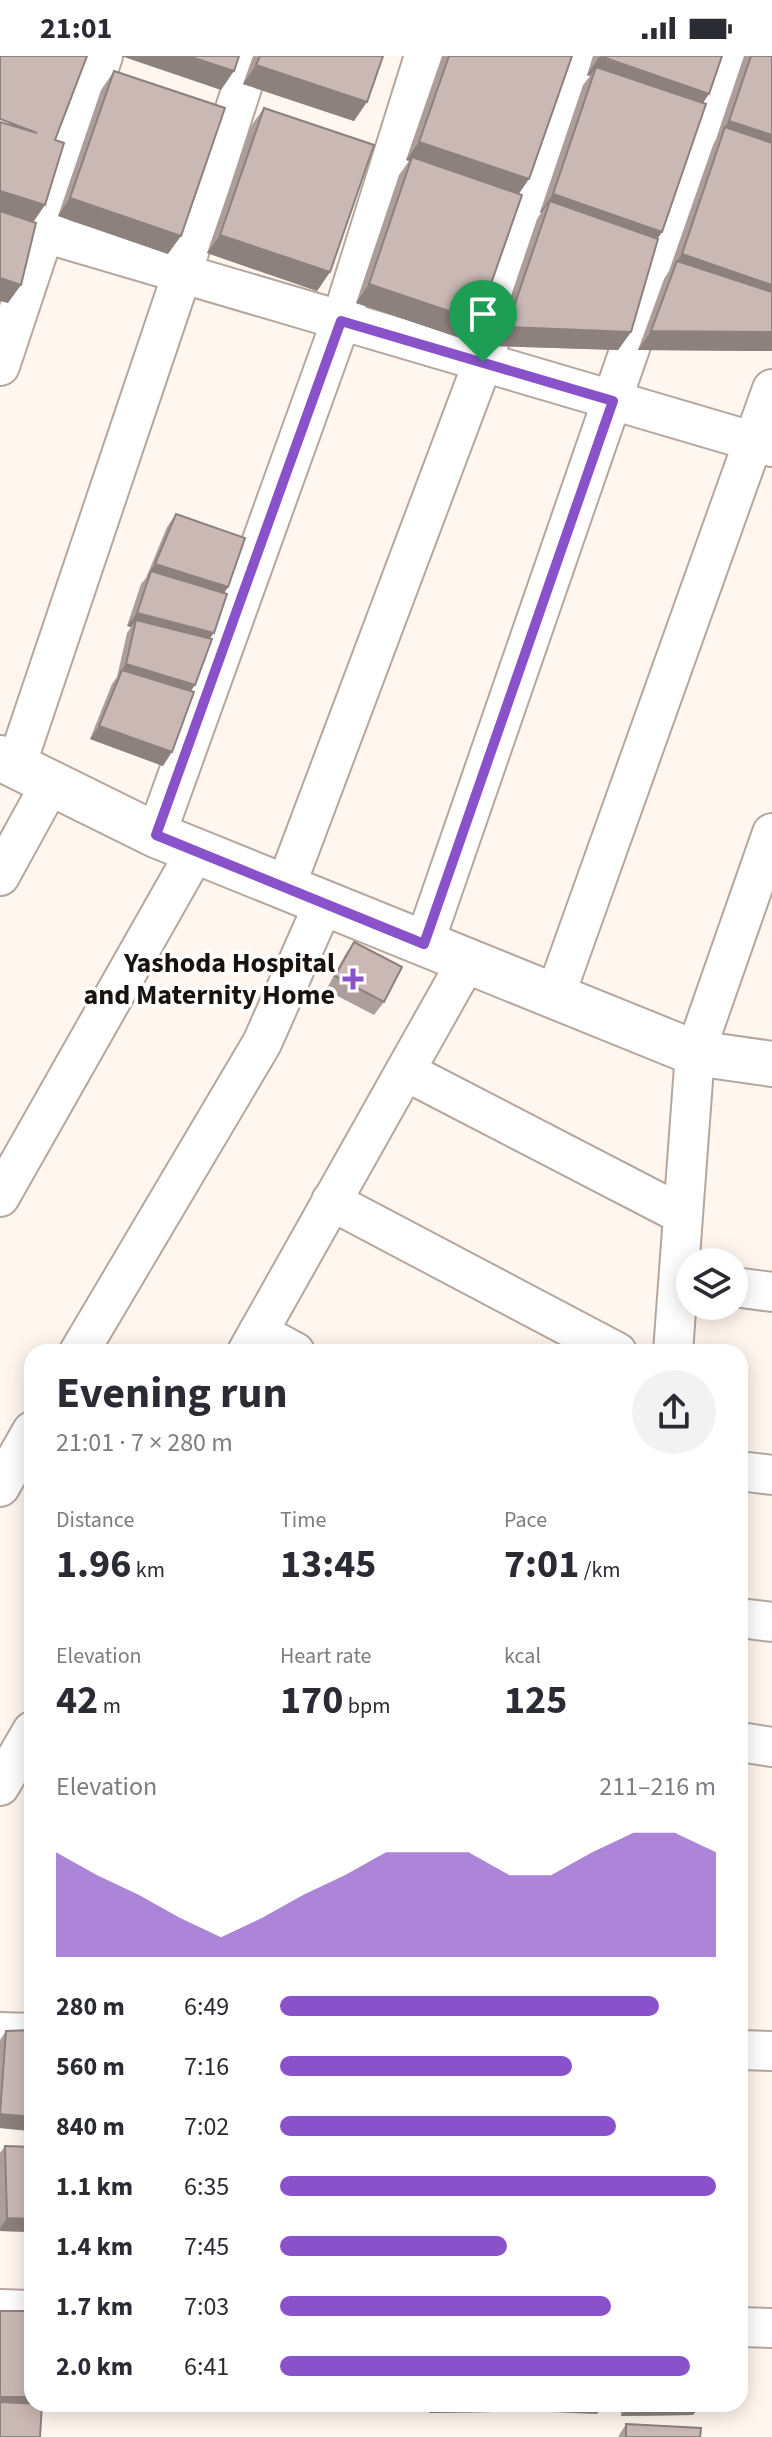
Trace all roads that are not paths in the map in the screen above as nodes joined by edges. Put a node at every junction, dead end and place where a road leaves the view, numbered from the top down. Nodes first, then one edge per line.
1 (103, 56) edge
2 (252, 56) edge
3 (424, 56) edge
4 (581, 56) edge
5 (731, 56) edge
6 (0, 220) edge
7 (44, 233) junction
8 (182, 274) junction
9 (341, 321) junction
10 (483, 362) junction
11 (0, 366) edge
12 (772, 389) edge
13 (613, 401) junction
14 (762, 445) edge
15 (22, 769) edge
16 (156, 835) junction
17 (769, 849) edge
18 (196, 851) junction
19 (0, 876) edge
20 (305, 895) junction
21 (424, 944) junction
22 (467, 961) junction
23 (555, 996) junction
24 (695, 1053) junction
25 (772, 1064) edge
26 (405, 1071) junction
27 (0, 1197) edge
28 (331, 1201) junction
29 (683, 1215) junction
30 (684, 1248) edge
31 (748, 1289) edge
32 (772, 1292) edge
33 (678, 1320) edge
34 (252, 1342) edge
35 (84, 1344) edge
36 (602, 1344) edge
37 (674, 1344) edge
38 (22, 1439) edge
39 (748, 1472) edge
40 (772, 1475) edge
41 (0, 1487) edge
42 (748, 1619) edge
43 (772, 1622) edge
44 (748, 1743) edge
45 (24, 1745) edge
46 (772, 1747) edge
47 (0, 1786) edge
48 (0, 2032) edge
49 (24, 2033) edge
50 (748, 2050) edge
51 (772, 2051) edge
52 (0, 2309) edge
53 (24, 2310) edge
54 (748, 2327) edge
55 (772, 2328) edge

1 - 7 street
2 - 8 street
3 - 9 street
4 - 10 street
5 - 13 street
6 - 7 street
7 - 8 street
7 - 11 street
8 - 9 street
8 - 15 street
9 - 10 street
9 - 16 street
10 - 13 street
10 - 20 street
12 - 14 street
13 - 14 street
13 - 21 street
14 - 23 street
15 - 16 street
15 - 19 street
16 - 18 street
17 - 24 street
18 - 20 street
18 - 27 street
20 - 21 street
20 - 35 street
21 - 22 street
22 - 23 street
22 - 26 street
23 - 24 street
24 - 25 street
24 - 29 street
26 - 28 street
26 - 29 street
28 - 34 street
28 - 36 street
29 - 30 street
31 - 32 street
33 - 37 street
38 - 41 street
39 - 40 street
42 - 43 street
44 - 46 street
45 - 47 street
48 - 49 street
50 - 51 street
52 - 53 street
54 - 55 street

